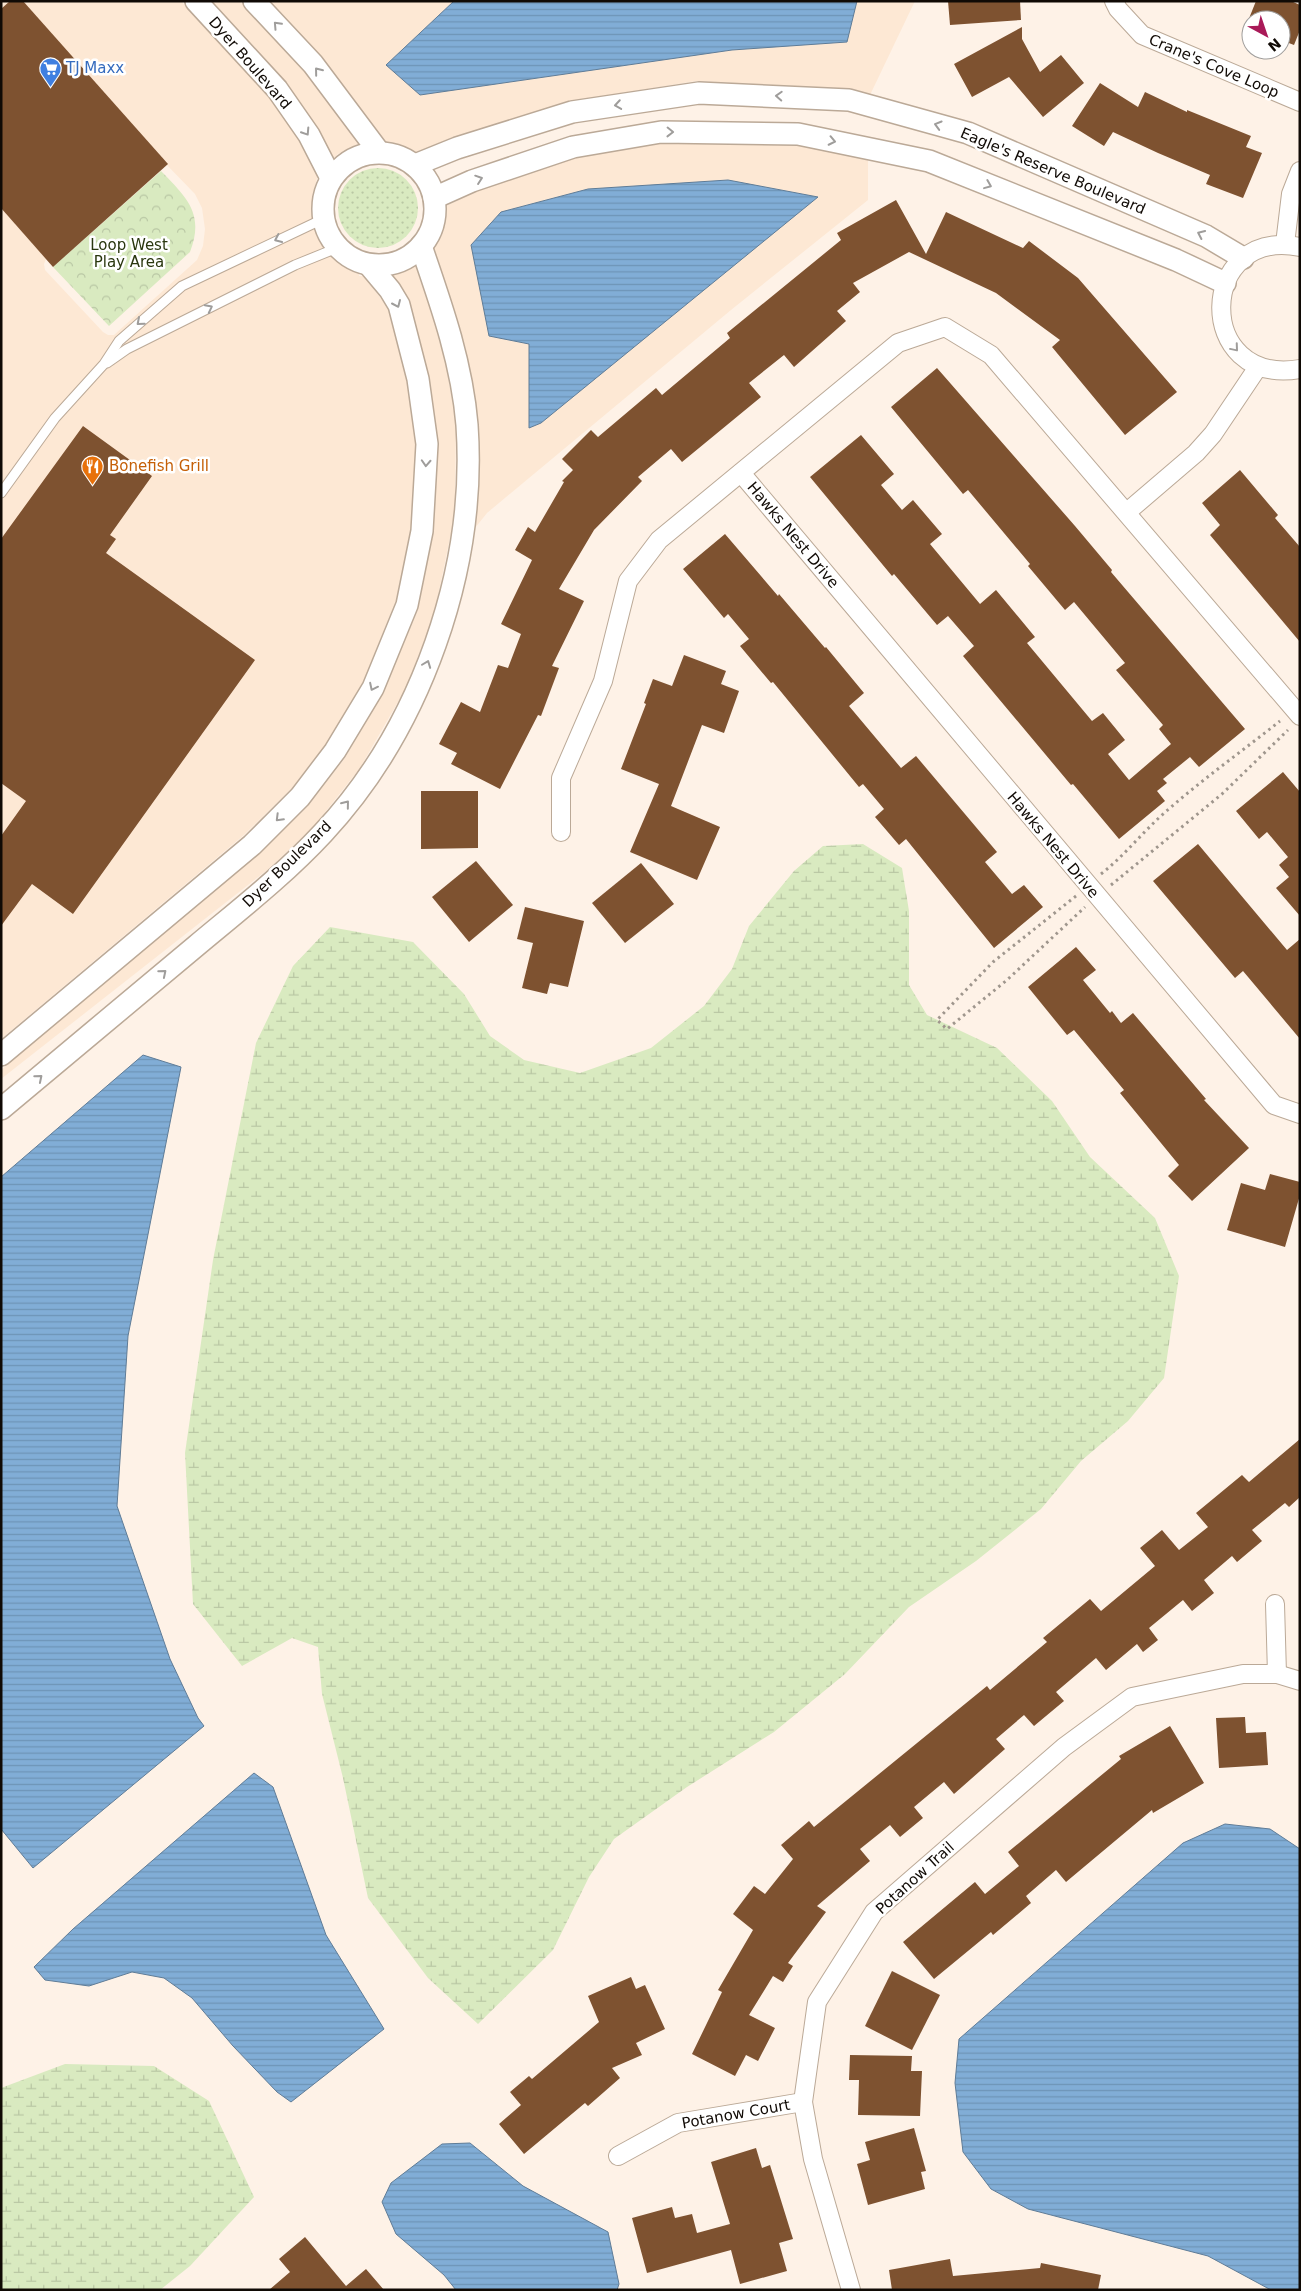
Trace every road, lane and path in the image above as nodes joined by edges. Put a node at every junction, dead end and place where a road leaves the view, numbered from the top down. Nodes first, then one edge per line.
1 (196, 1) edge
2 (254, 1) edge
3 (1114, 1) edge
4 (1300, 102) edge
5 (379, 152) junction
6 (415, 165) junction
7 (1300, 171) edge
8 (331, 178) junction
9 (434, 198) junction
10 (323, 219) junction
11 (1292, 245) edge
12 (421, 246) junction
13 (337, 248) junction
14 (1243, 258) junction
15 (368, 264) junction
16 (1225, 283) junction
17 (104, 364) junction
18 (1258, 366) junction
19 (1300, 369) edge
20 (741, 473) junction
21 (1, 494) edge
22 (1127, 512) junction
23 (1296, 717) edge
24 (561, 832) dead end
25 (1093, 891) junction
26 (1, 1054) edge
27 (1, 1109) edge
28 (1300, 1114) edge
29 (1275, 1604) dead end
30 (1277, 1674) junction
31 (1300, 1681) edge
32 (803, 2102) junction
33 (618, 2156) dead end
34 (851, 2290) edge

1 -> 8 street, Dyer Boulevard
5 -> 2 street
3 - 4 street, Crane's Cove Loop
5 - 6 street
5 - 8 street
6 - 9 street
14 -> 6 street, Eagle's Reserve Boulevard
7 - 11 street
8 - 10 street
9 - 12 street
9 -> 16 street
10 - 13 street
10 -> 17 lane
11 - 14 street
12 - 15 street
27 -> 12 street, Dyer Boulevard
13 - 15 street
17 -> 13 lane
14 - 16 street
15 -> 26 street
16 -> 18 street
17 - 21 lane
18 - 19 street
18 - 22 street
20 - 22 street, Hawks Nest Drive
20 - 24 street
20 - 25 street, Hawks Nest Drive
22 - 23 street, Hawks Nest Drive
23 - 25 path
23 - 25 path
25 - 25 path
25 - 28 street, Hawks Nest Drive
29 - 30 street
30 - 31 street, Potanow Trail
30 - 32 street, Potanow Trail
32 - 33 street, Potanow Court
32 - 34 street, Potanow Trail

